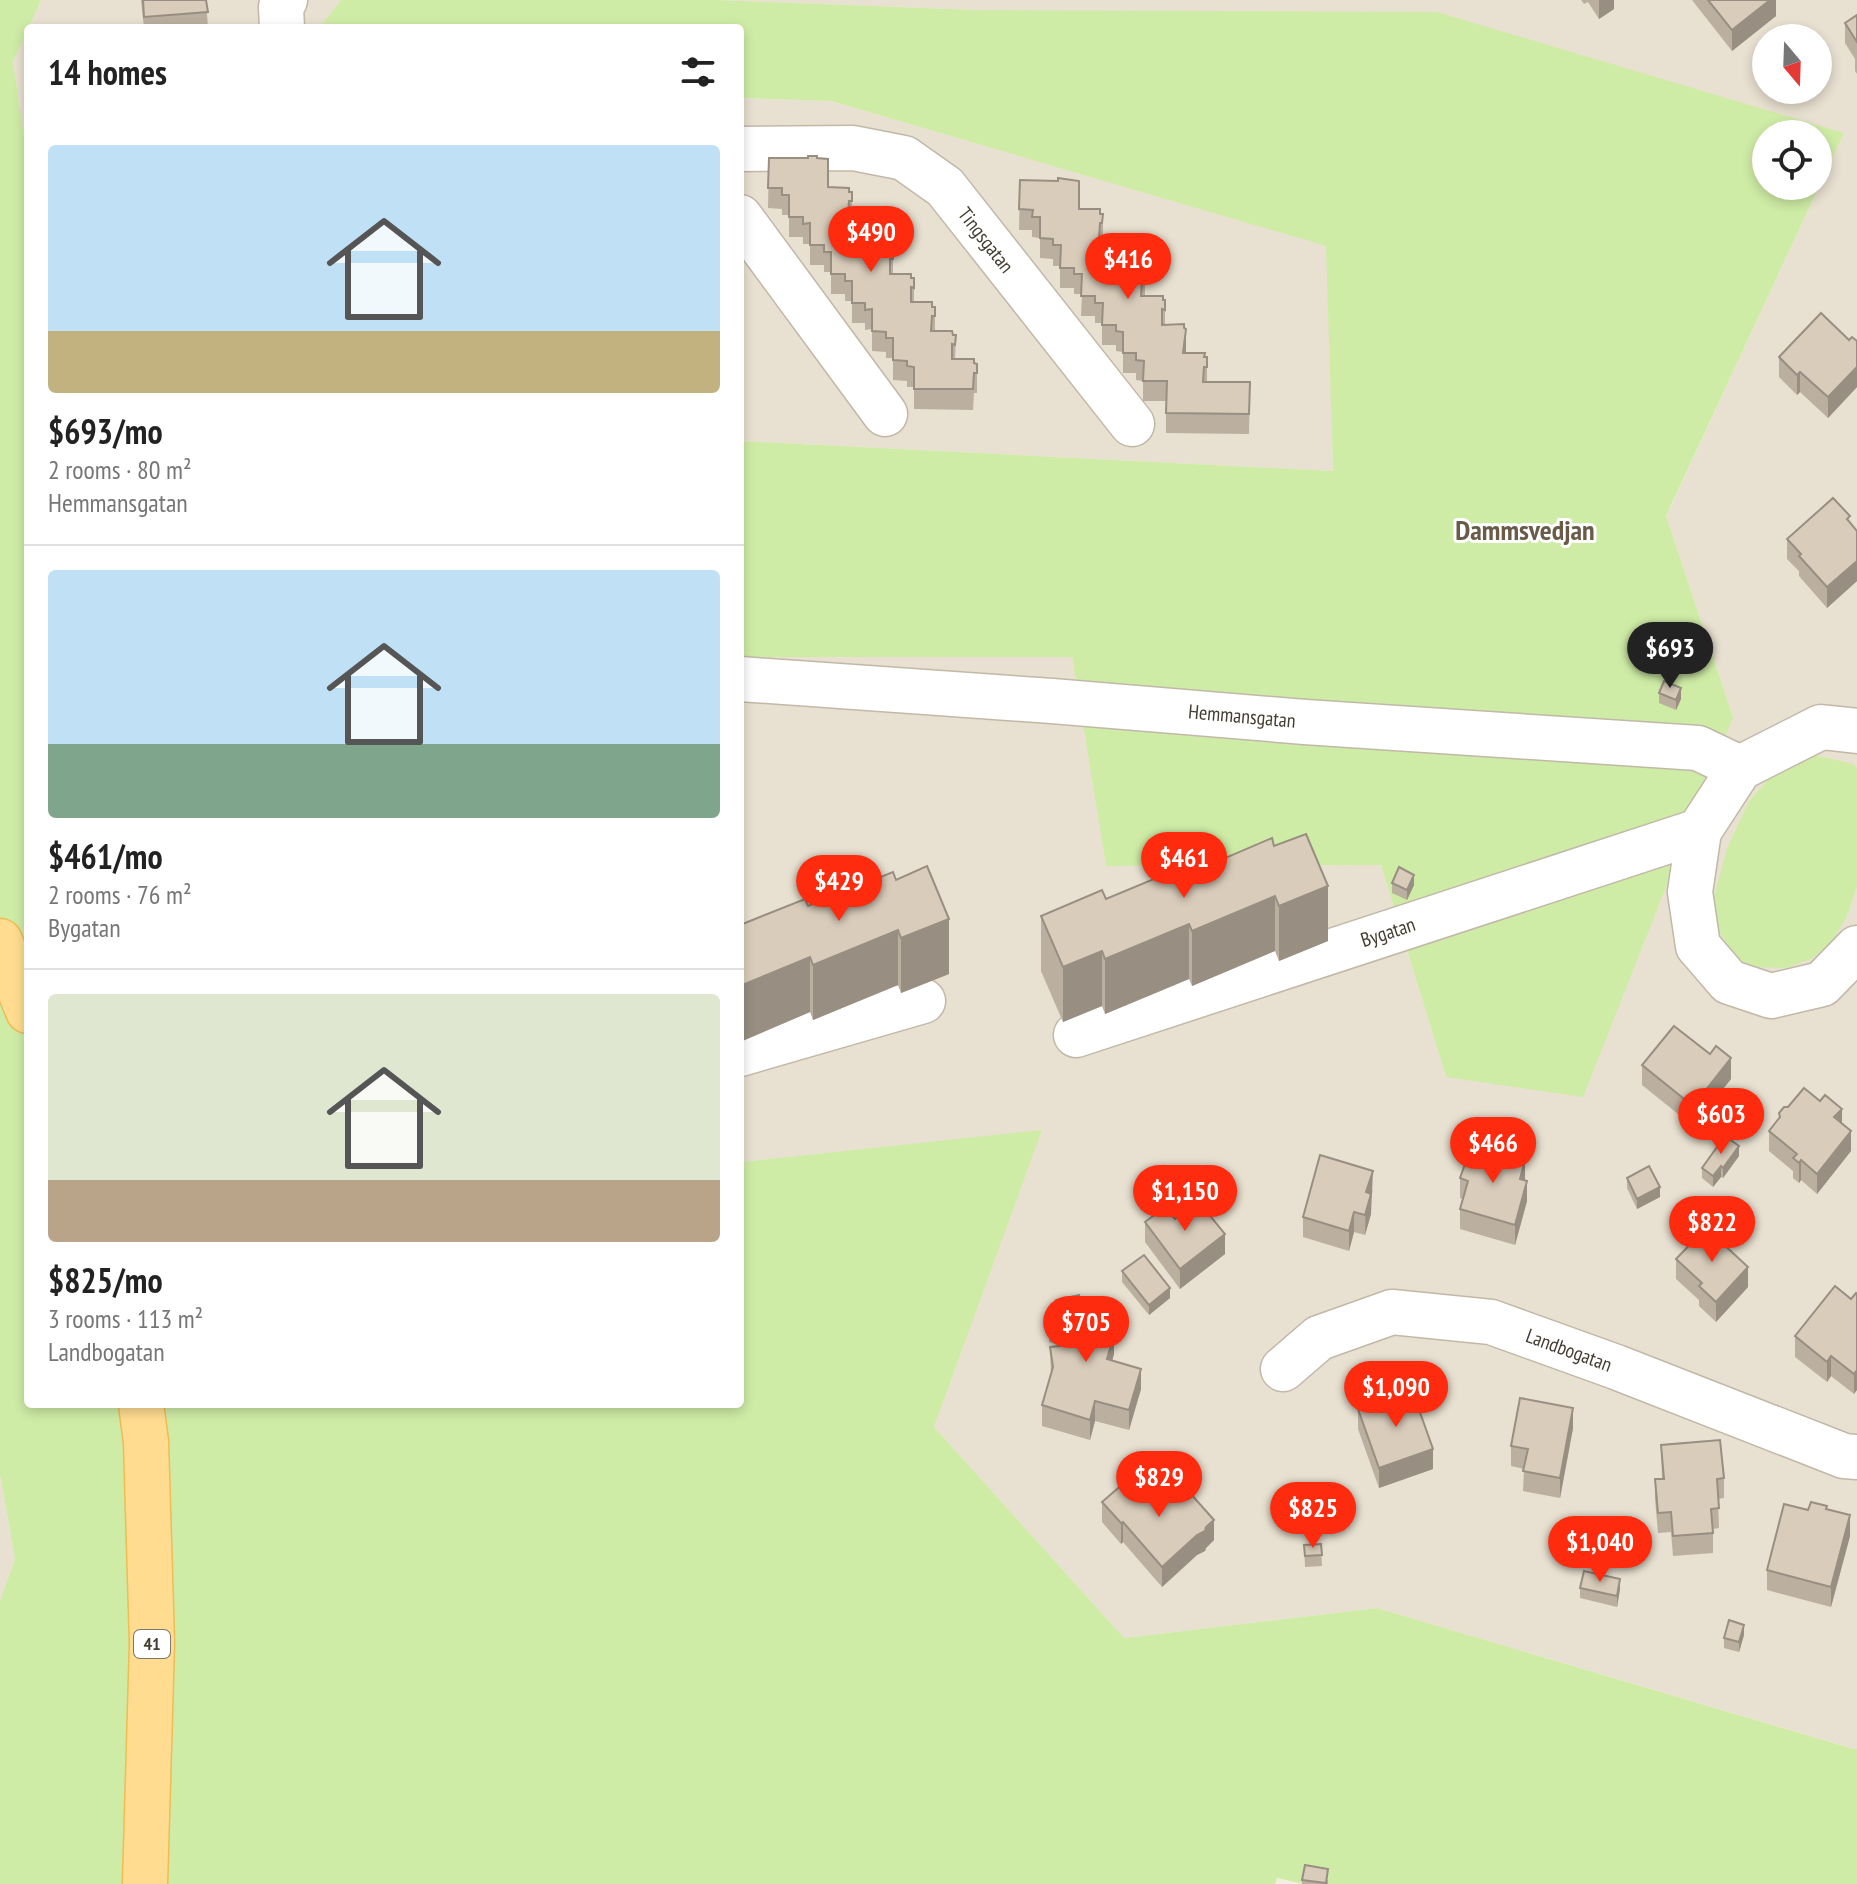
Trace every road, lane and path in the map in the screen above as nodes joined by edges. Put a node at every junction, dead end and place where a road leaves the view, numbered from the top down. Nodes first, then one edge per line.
1 (285, 0) edge
2 (282, 24) edge
3 (744, 149) edge
4 (744, 222) edge
5 (885, 414) dead end
6 (1132, 424) dead end
7 (744, 679) edge
8 (1857, 731) edge
9 (1740, 768) junction
10 (1699, 831) junction
11 (0, 941) edge
12 (1857, 948) edge
13 (24, 1001) edge
14 (923, 1001) dead end
15 (1076, 1035) dead end
16 (744, 1053) edge
17 (1283, 1369) dead end
18 (142, 1408) edge
19 (1857, 1457) edge
20 (145, 1884) edge

1 - 2 street
3 - 6 street, Tingsgatan
4 - 5 street
7 - 9 street, Hemmansgatan
8 - 9 street
9 - 10 street
10 - 12 street
10 - 15 street, Bygatan
11 - 13 main road
14 - 16 street
17 - 19 street, Landbogatan
18 - 20 main road, 41

